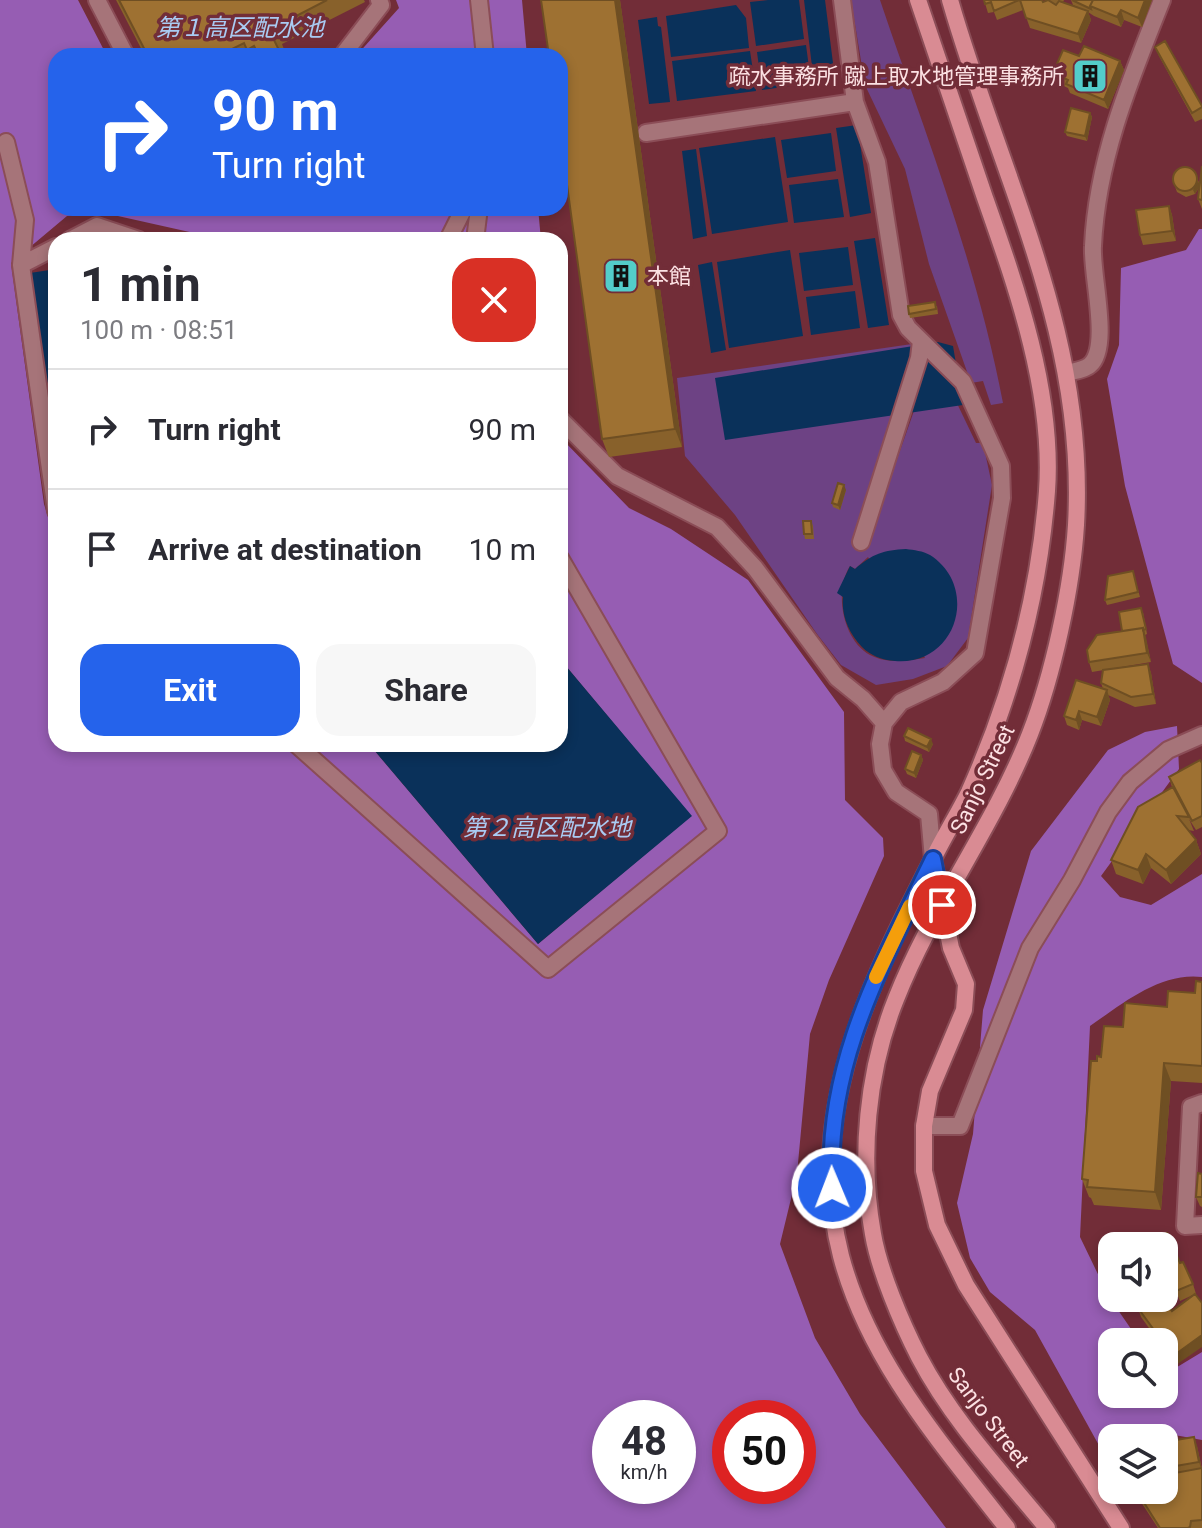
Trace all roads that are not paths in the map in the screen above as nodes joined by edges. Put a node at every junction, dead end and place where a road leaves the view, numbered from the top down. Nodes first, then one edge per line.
1 (97, 0) edge
2 (379, 0) edge
3 (479, 0) edge
4 (842, 0) edge
5 (918, 0) edge
6 (950, 0) edge
7 (1162, 0) edge
8 (122, 48) edge
9 (348, 48) edge
10 (484, 48) edge
11 (855, 102) junction
12 (646, 133) dead end
13 (6, 142) dead end
14 (85, 232) edge
15 (115, 232) edge
16 (48, 251) edge
17 (21, 265) junction
18 (921, 341) junction
19 (1067, 373) junction
20 (568, 427) edge
21 (48, 452) edge
22 (861, 542) dead end
23 (568, 572) edge
24 (884, 723) junction
25 (1202, 735) edge
26 (305, 752) edge
27 (933, 859) junction
28 (942, 905) junction
29 (1202, 1103) edge
30 (924, 1126) junction
31 (1202, 1225) edge
32 (1007, 1528) edge
33 (1047, 1528) edge
34 (1121, 1528) edge

1 - 8 street
2 - 9 street
3 - 10 street
4 - 11 street
5 - 27 main road, Sanjo Street
6 - 19 main road, Sanjo Street
7 - 19 street
11 - 12 street
11 - 18 street
13 - 17 street
14 - 15 street
16 - 17 street
17 - 21 street
18 - 22 street
18 - 24 street
19 - 28 main road, Sanjo Street
20 - 24 street
23 - 26 street
24 - 27 street
25 - 30 street
27 - 28 main road
27 - 32 main road, Sanjo Street
28 - 30 main road
28 - 33 main road, Sanjo Street
29 - 31 street
30 - 34 main road

